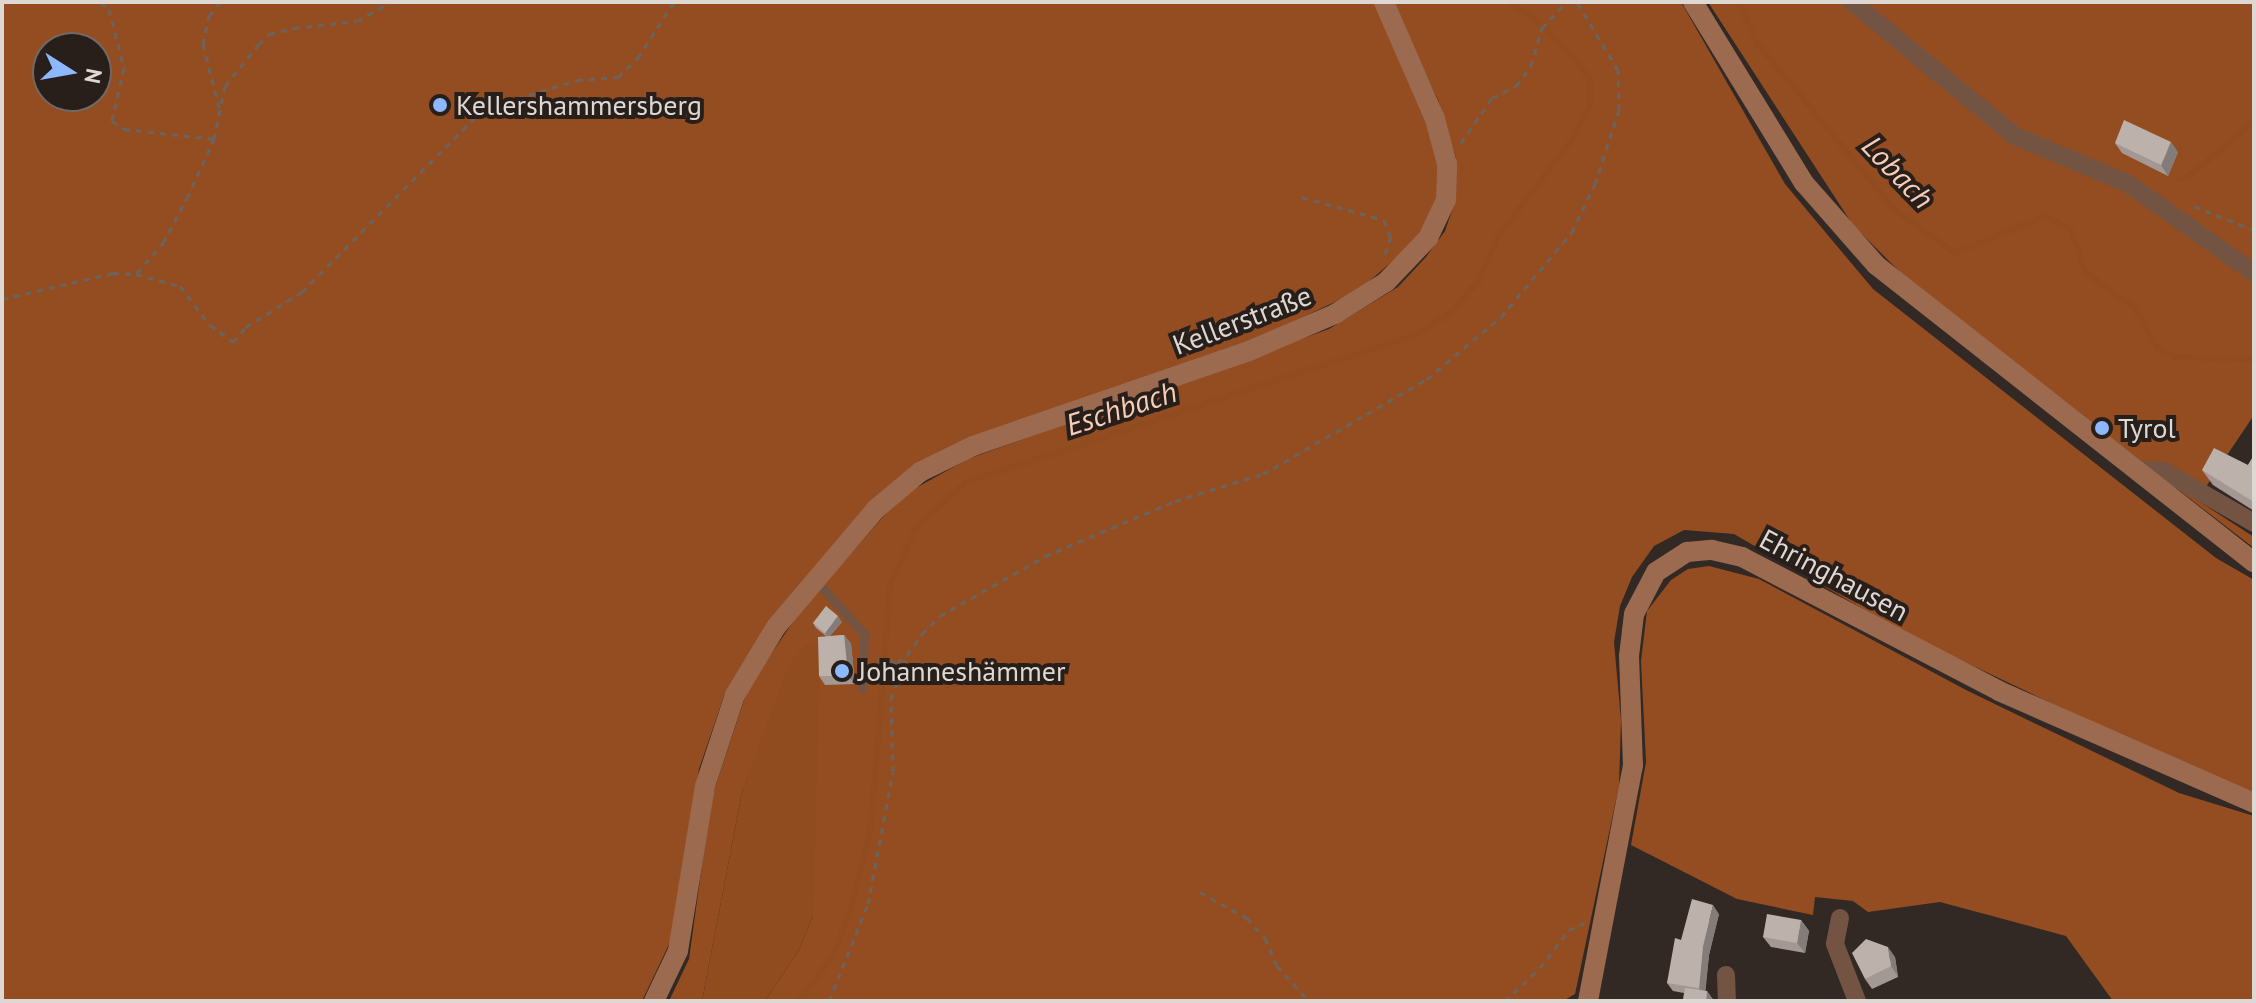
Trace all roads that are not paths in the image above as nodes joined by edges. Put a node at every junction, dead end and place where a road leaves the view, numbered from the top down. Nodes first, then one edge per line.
1 (1384, 2) edge
2 (1693, 2) edge
3 (1852, 2) edge
4 (2254, 273) edge
5 (2137, 470) junction
6 (2254, 523) edge
7 (2254, 562) edge
8 (814, 579) junction
9 (862, 688) dead end
10 (2254, 803) edge
11 (1840, 918) dead end
12 (1726, 975) dead end
13 (654, 1001) edge
14 (1588, 1001) edge
15 (1727, 1001) edge
16 (1857, 1001) edge

1 - 8 main road, Kellerstraße
2 - 5 main road
3 - 4 street
5 - 6 street
5 - 7 main road
8 - 9 lane
8 - 13 main road, Kellerstraße
10 - 14 main road, Ehringhausen
11 - 16 street
12 - 15 street

